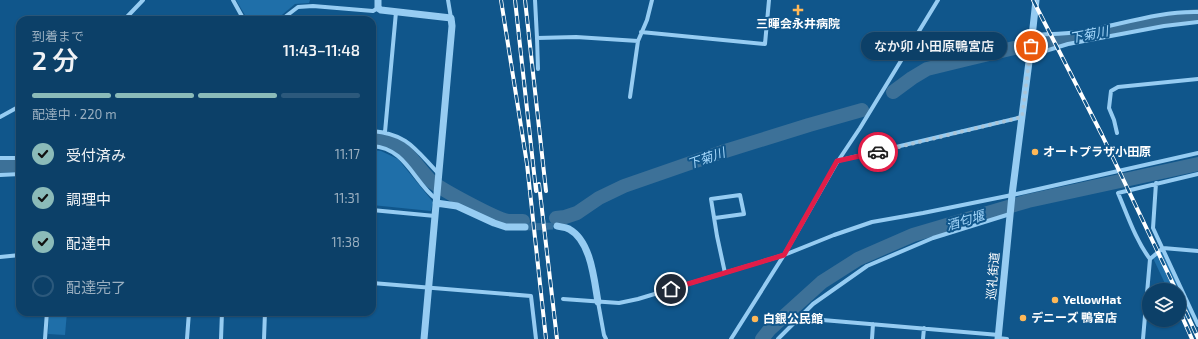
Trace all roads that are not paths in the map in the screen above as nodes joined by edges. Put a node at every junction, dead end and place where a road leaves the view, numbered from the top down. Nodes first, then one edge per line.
1 (143, 0) edge
2 (233, 0) edge
3 (378, 0) edge
4 (448, 0) edge
5 (535, 0) edge
6 (652, 0) edge
7 (769, 0) edge
8 (938, 0) edge
9 (1036, 0) edge
10 (378, 8) junction
11 (396, 12) junction
12 (1198, 12) edge
13 (128, 16) edge
14 (240, 16) edge
15 (286, 16) edge
16 (451, 18) junction
17 (1198, 22) edge
18 (641, 32) junction
19 (537, 38) junction
20 (638, 41) junction
21 (1032, 44) junction
22 (538, 69) dead end
23 (1198, 79) edge
24 (630, 97) dead end
25 (16, 108) edge
26 (0, 117) edge
27 (1022, 117) junction
28 (376, 131) edge
29 (385, 132) junction
30 (1117, 133) dead end
31 (376, 147) edge
32 (1198, 152) edge
33 (0, 158) edge
34 (16, 158) edge
35 (837, 161) junction
36 (16, 174) edge
37 (1198, 174) edge
38 (0, 175) edge
39 (439, 175) junction
40 (1156, 183) junction
41 (1012, 195) junction
42 (436, 199) junction
43 (376, 210) edge
44 (1010, 214) junction
45 (435, 216) junction
46 (715, 218) junction
47 (556, 226) tunnel mouth
48 (525, 227) tunnel mouth
49 (1163, 248) junction
50 (1198, 251) edge
51 (16, 255) edge
52 (784, 255) junction
53 (0, 257) edge
54 (1150, 259) junction
55 (725, 273) junction
56 (376, 284) edge
57 (428, 287) junction
58 (563, 299) dead end
59 (598, 302) junction
60 (47, 316) edge
61 (189, 316) edge
62 (222, 316) edge
63 (265, 316) edge
64 (800, 318) junction
65 (873, 324) junction
66 (1198, 325) edge
67 (924, 328) junction
68 (999, 337) edge
69 (45, 339) edge
70 (187, 339) edge
71 (221, 339) edge
72 (264, 339) edge
73 (424, 339) edge
74 (536, 339) edge
75 (606, 339) edge
76 (731, 339) edge
77 (778, 339) edge
78 (872, 339) edge
79 (923, 339) edge
80 (1008, 339) edge
81 (1143, 339) edge

1 - 13 street
2 - 14 street
3 - 10 street
4 - 16 street
5 - 19 street
6 - 18 street
7 - 18 street
8 - 35 street
9 - 21 street
10 - 11 street
10 - 15 street
11 - 16 street
11 - 29 street
12 - 21 street
16 - 39 street
17 - 21 street
18 - 20 street
19 - 20 street
19 - 22 street
20 - 24 street
21 - 27 street
23 - 30 street
25 - 26 street
27 - 35 street
27 - 41 street
28 - 29 street
29 - 39 street
31 - 42 street
32 - 41 street
33 - 34 street
35 - 52 street
36 - 38 street
37 - 40 street
39 - 42 street
40 - 49 street
40 - 54 street
41 - 44 street, 巡礼街道
41 - 52 street
42 - 45 street
42 - 48 street
43 - 45 street
44 - 64 street
44 - 68 street, 巡礼街道
45 - 57 street
46 - 46 street
46 - 55 street
47 - 59 street
49 - 50 street
49 - 54 street
49 - 66 street
51 - 53 street
52 - 55 street
52 - 76 street
54 - 81 street
55 - 59 street
56 - 57 street
57 - 73 street
57 - 74 street
58 - 59 street
59 - 75 street
60 - 69 street
61 - 70 street
62 - 71 street
63 - 72 street
64 - 65 street
64 - 77 street
65 - 67 street
65 - 78 street
67 - 68 street
67 - 79 street
68 - 80 street

